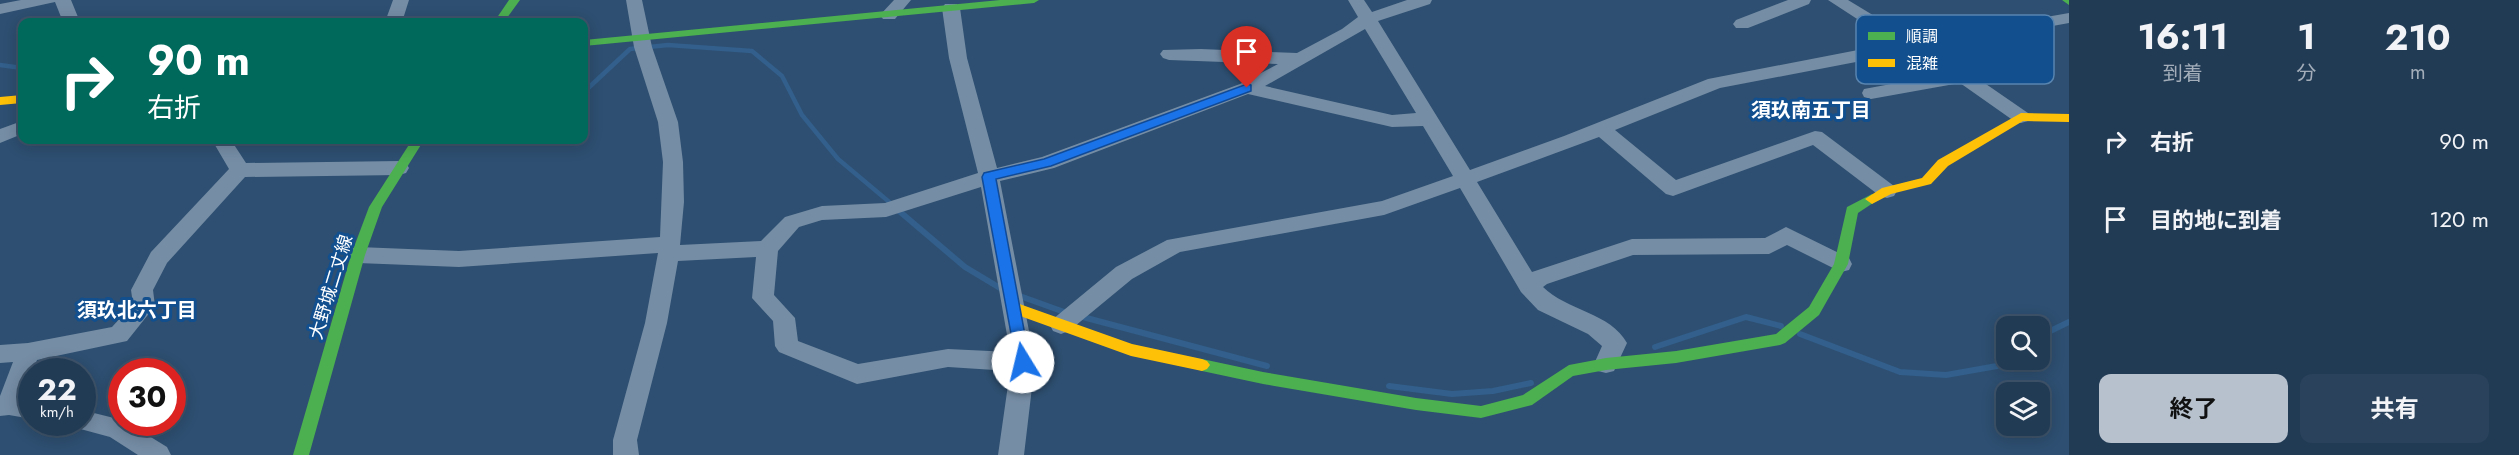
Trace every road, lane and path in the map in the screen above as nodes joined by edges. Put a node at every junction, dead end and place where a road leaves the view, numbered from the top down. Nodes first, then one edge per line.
1 (48, 0) edge
2 (63, 0) edge
3 (401, 0) edge
4 (515, 0) edge
5 (634, 0) edge
6 (903, 0) edge
7 (1034, 0) edge
8 (1356, 0) edge
9 (1424, 0) edge
10 (1803, 0) edge
11 (1836, 0) edge
12 (951, 8) junction
13 (0, 9) edge
14 (889, 15) junction
15 (1861, 15) edge
16 (70, 18) edge
17 (395, 18) edge
18 (502, 18) edge
19 (2069, 18) edge
20 (1367, 19) junction
21 (2054, 21) edge
22 (1742, 24) dead end
23 (640, 36) junction
24 (588, 42) edge
25 (1169, 54) dead end
26 (1856, 56) edge
27 (1299, 59) junction
28 (1944, 84) edge
29 (1973, 84) edge
30 (1247, 88) junction
31 (1871, 93) dead end
32 (18, 99) edge
33 (0, 101) edge
34 (2021, 117) junction
35 (2069, 118) edge
36 (1428, 119) junction
37 (18, 129) edge
38 (1601, 129) junction
39 (0, 137) edge
40 (224, 144) edge
41 (414, 144) edge
42 (399, 168) junction
43 (240, 170) junction
44 (989, 177) junction
45 (1465, 179) junction
46 (1887, 191) junction
47 (669, 249) junction
48 (767, 249) junction
49 (358, 255) junction
50 (1841, 264) junction
51 (1529, 286) junction
52 (1014, 308) junction
53 (1061, 326) junction
54 (28, 352) junction
55 (0, 354) edge
56 (1023, 362) junction
57 (1606, 364) junction
58 (14, 407) edge
59 (96, 423) edge
60 (158, 455) edge
61 (301, 455) edge
62 (626, 455) edge
63 (1011, 455) edge

1 - 13 street
2 - 16 street
3 - 17 street
4 - 18 street
5 - 23 street
6 - 14 street
7 - 12 street
8 - 20 street
9 - 20 street
10 - 22 street
11 - 15 street
12 - 14 street
12 - 44 street
14 - 23 street
19 - 21 street
20 - 27 street
20 - 36 street
23 - 24 street
23 - 47 street
25 - 27 street
26 - 38 street
27 - 30 street
28 - 31 street
29 - 34 street
30 - 36 street
30 - 44 street
32 - 33 street
34 - 35 street
34 - 46 street
36 - 45 street
37 - 39 street
38 - 45 street
38 - 46 street
40 - 43 street
41 - 42 street, 大野城二丈線
42 - 43 street
42 - 49 street, 大野城二丈線
43 - 54 street
44 - 48 street
44 - 52 street
45 - 51 street
45 - 53 street
46 - 50 street
47 - 48 street
47 - 49 street
47 - 62 street
48 - 56 street
49 - 61 street, 大野城二丈線
50 - 51 street
50 - 57 street
51 - 57 street
52 - 53 street
52 - 56 street
53 - 57 street
54 - 55 street
54 - 58 street
56 - 63 street
59 - 60 street

